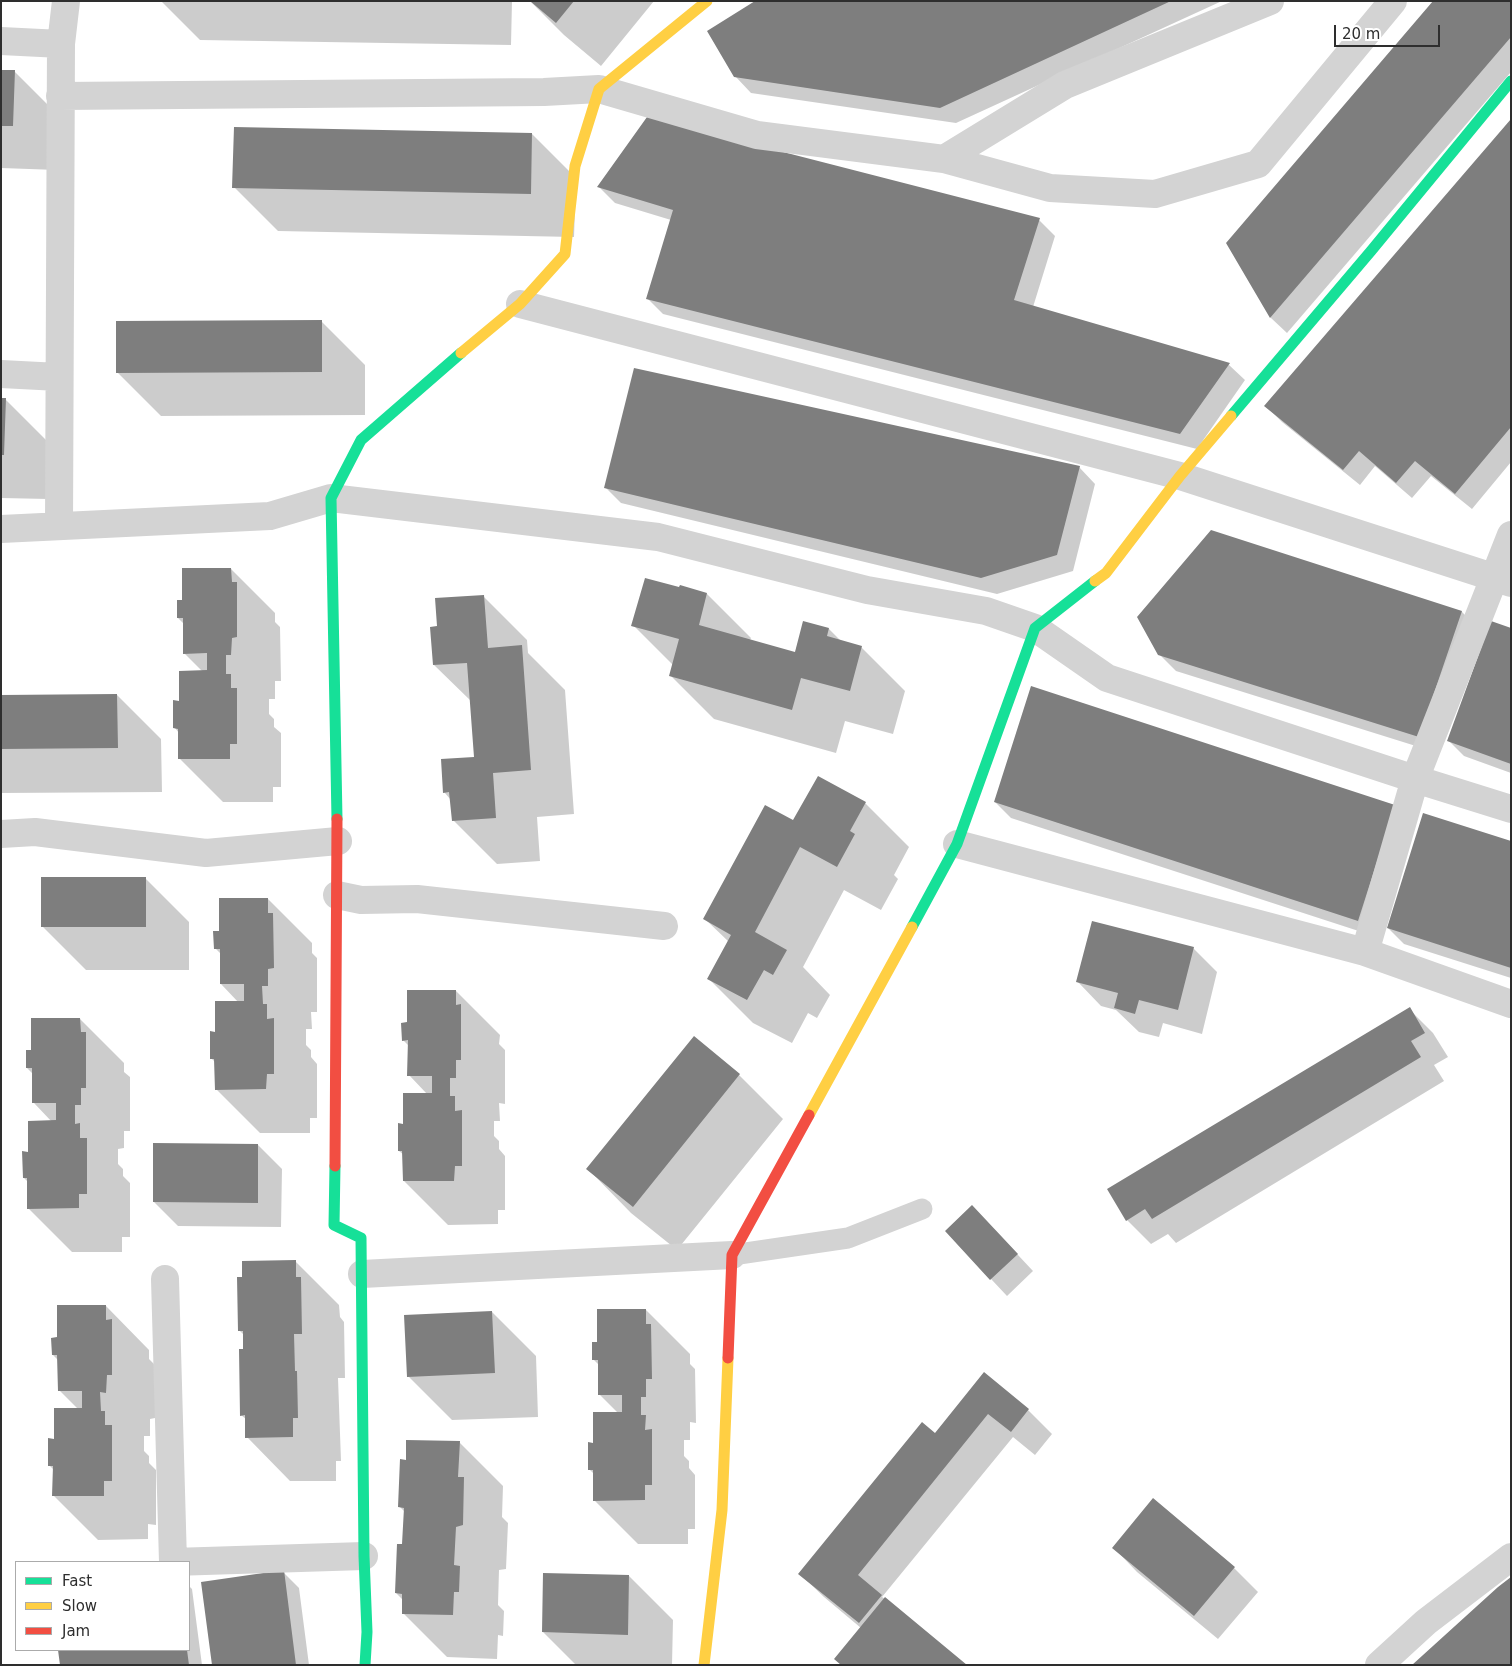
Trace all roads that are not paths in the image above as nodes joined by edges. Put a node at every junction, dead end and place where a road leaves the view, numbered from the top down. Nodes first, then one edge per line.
1 (66, 1) edge
2 (707, 1) edge
3 (1270, 1) edge
4 (1393, 1) edge
5 (1, 41) edge
6 (61, 44) junction
7 (1511, 81) edge
8 (599, 89) junction
9 (60, 96) junction
10 (944, 159) junction
11 (520, 304) junction
12 (1, 374) edge
13 (59, 377) junction
14 (1180, 476) junction
15 (331, 498) junction
16 (59, 525) junction
17 (1, 529) edge
18 (1511, 535) edge
19 (1503, 581) edge
20 (1034, 628) junction
21 (1415, 779) junction
22 (1511, 809) edge
23 (1, 834) edge
24 (338, 840) junction
25 (957, 844) junction
26 (337, 895) junction
27 (664, 926) dead end
28 (1365, 952) junction
29 (1511, 1004) edge
30 (922, 1209) dead end
31 (732, 1255) junction
32 (362, 1274) junction
33 (165, 1280) dead end
34 (364, 1556) junction
35 (1511, 1557) edge
36 (173, 1561) edge
37 (190, 1561) edge
38 (365, 1665) edge
39 (704, 1665) edge
40 (1379, 1665) edge

1 - 6 street
2 - 8 street
3 - 10 street
4 - 10 street
5 - 6 street
6 - 9 street
7 - 14 street
8 - 9 street
8 - 10 street
8 - 11 street
9 - 13 street
11 - 14 street
11 - 15 street
12 - 13 street
13 - 16 street
14 - 19 street
14 - 20 street
15 - 16 street
15 - 20 street
15 - 24 street
16 - 17 street
18 - 19 street
19 - 21 street
20 - 21 street
20 - 25 street
21 - 22 street
21 - 28 street
23 - 24 street
24 - 26 street
25 - 28 street
25 - 31 street
26 - 27 street
26 - 32 street
28 - 29 street
30 - 31 lane
31 - 32 street
31 - 39 street
32 - 34 street
33 - 36 street
34 - 37 street
34 - 38 street
35 - 40 street

